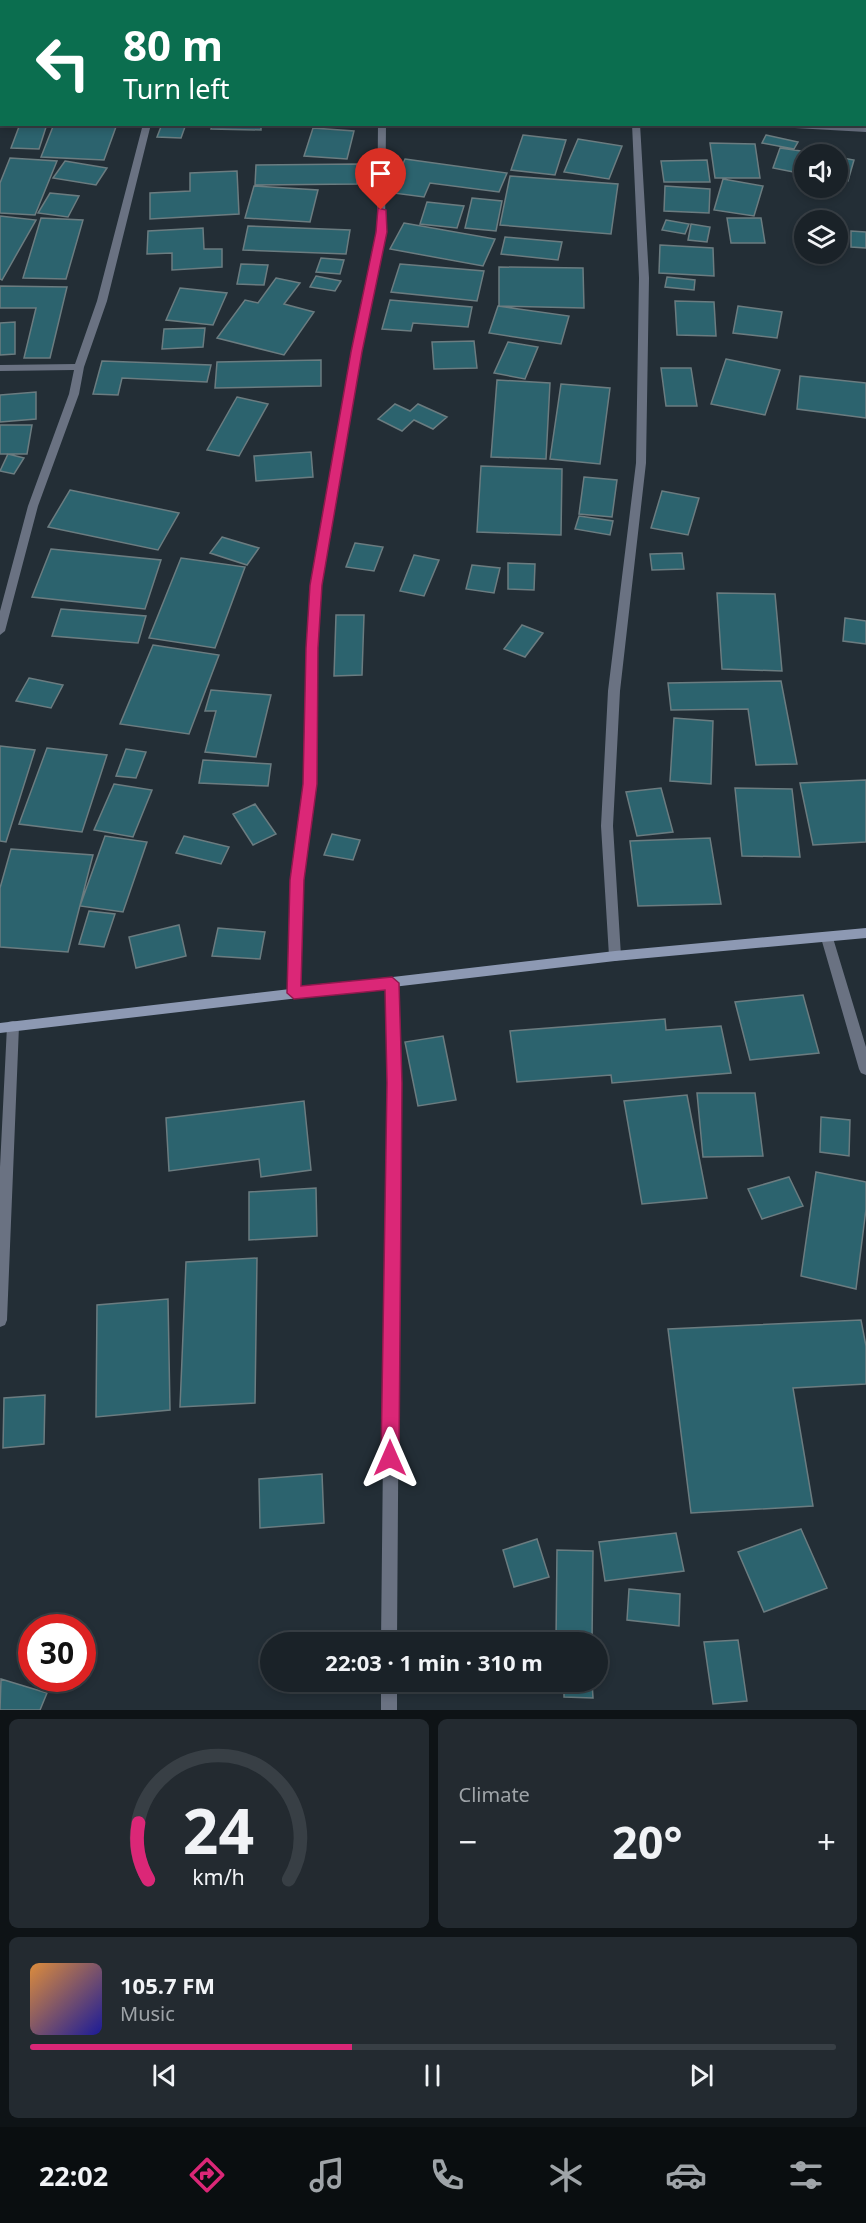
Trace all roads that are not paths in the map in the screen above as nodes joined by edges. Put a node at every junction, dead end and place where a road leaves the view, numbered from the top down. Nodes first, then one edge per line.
1 (146, 126) edge
2 (382, 126) edge
3 (636, 126) edge
4 (813, 126) edge
5 (866, 129) edge
6 (79, 367) junction
7 (0, 368) edge
8 (0, 631) edge
9 (866, 933) edge
10 (827, 938) junction
11 (615, 956) junction
12 (392, 983) junction
13 (294, 993) junction
14 (7, 1027) edge
15 (866, 1069) edge
16 (0, 1320) edge
17 (389, 1632) edge
18 (389, 1692) edge
19 (389, 1710) edge

1 - 6 street
2 - 13 street
3 - 11 street
4 - 5 street
6 - 7 street
6 - 8 street
9 - 10 main road
10 - 11 main road
10 - 15 street
11 - 12 main road
12 - 13 main road
12 - 17 street
13 - 14 main road
14 - 16 street
18 - 19 street

